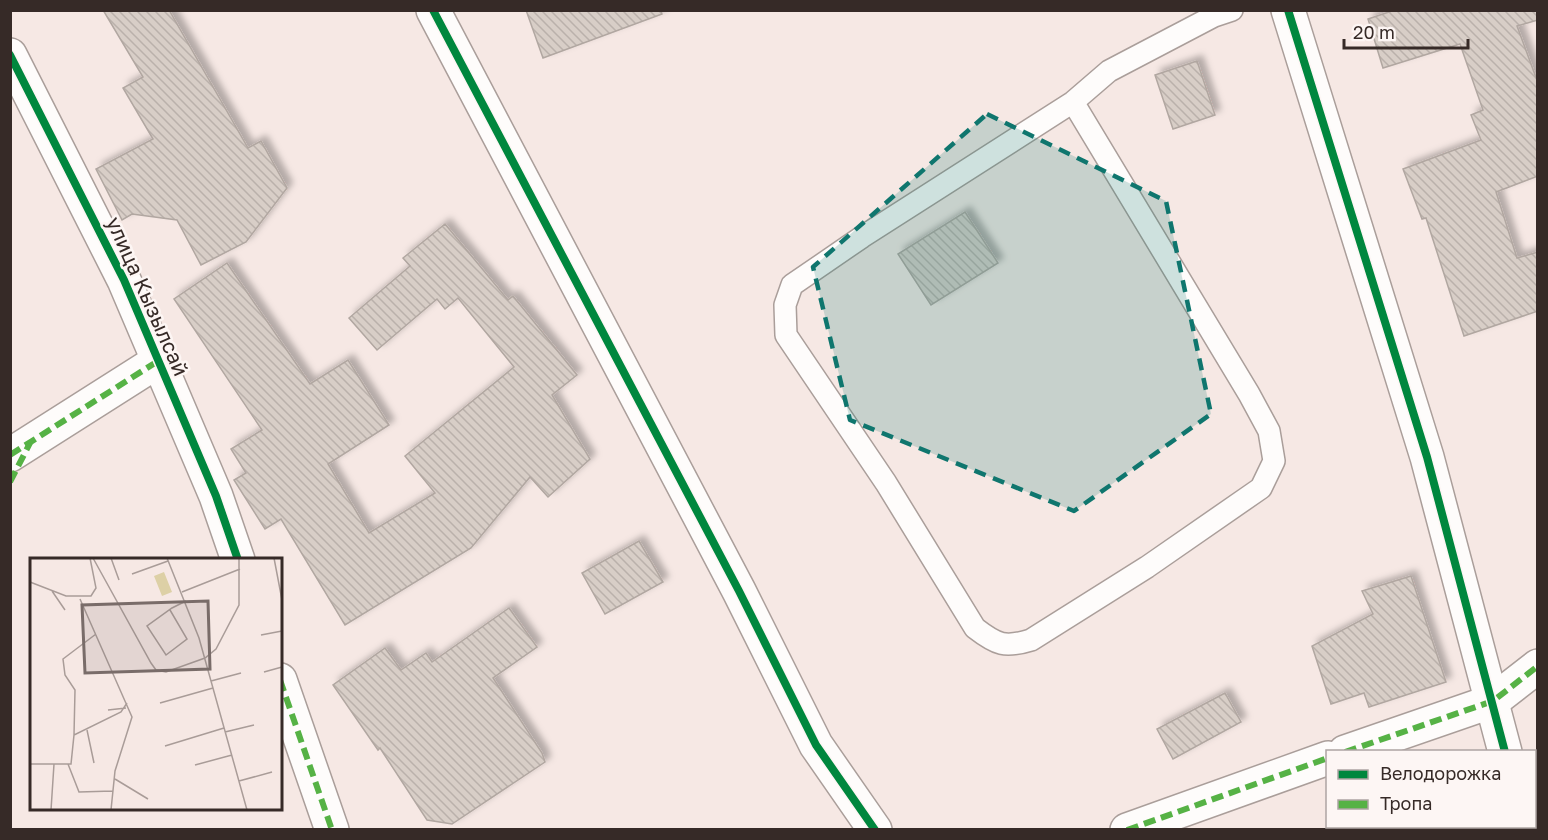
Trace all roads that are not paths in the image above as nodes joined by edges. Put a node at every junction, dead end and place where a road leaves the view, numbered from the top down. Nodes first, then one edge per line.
1 (433, 10) edge
2 (1232, 10) edge
3 (1288, 10) edge
4 (10, 55) edge
5 (1073, 102) junction
6 (158, 361) junction
7 (21, 448) edge
8 (10, 482) edge
9 (237, 558) edge
10 (1538, 666) edge
11 (282, 686) edge
12 (1493, 701) junction
13 (1351, 750) edge
14 (1504, 750) edge
15 (1326, 759) edge
16 (332, 830) edge
17 (875, 830) edge
18 (1128, 830) edge

1 - 17 street
2 - 5 lane
3 - 12 street
4 - 6 street, улица Кызылсай
5 - 5 lane
6 - 7 street
6 - 9 street, улица Кызылсай
7 - 8 street
10 - 12 street
11 - 16 street
12 - 13 street
12 - 14 street
15 - 18 street

